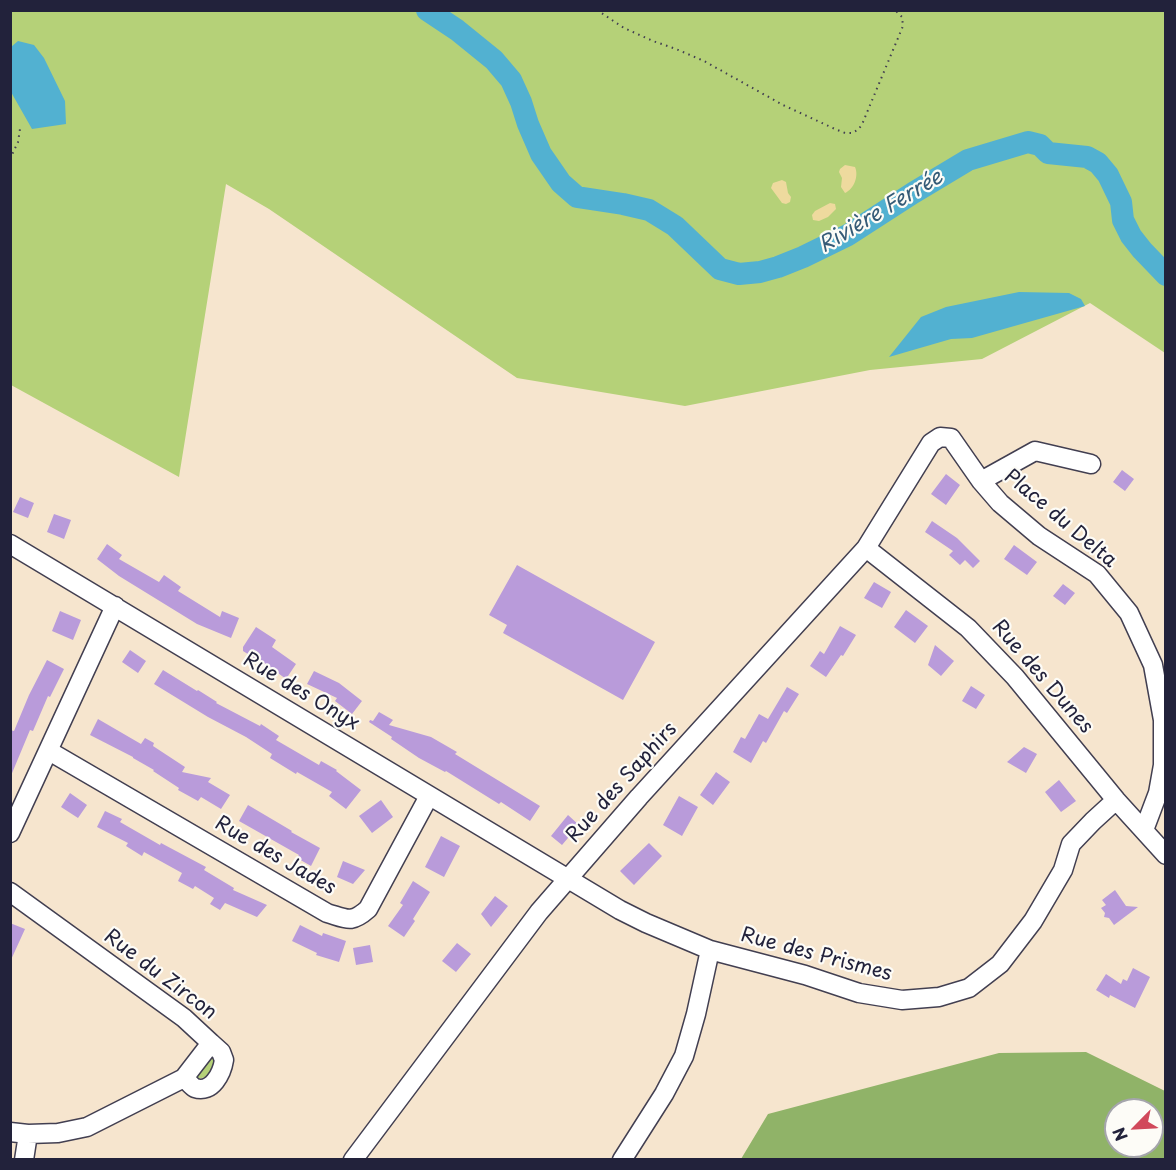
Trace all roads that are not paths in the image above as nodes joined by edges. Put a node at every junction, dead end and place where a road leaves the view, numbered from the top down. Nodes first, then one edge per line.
1 (931, 444) joint
2 (1091, 464) dead end
3 (981, 481) junction
4 (10, 544) edge
5 (866, 548) junction
6 (115, 606) junction
7 (49, 751) junction
8 (429, 796) junction
9 (1116, 800) junction
10 (1144, 830) junction
11 (10, 833) edge
12 (1166, 855) edge
13 (568, 879) junction
14 (10, 892) edge
15 (710, 950) junction
16 (211, 1043) junction
17 (184, 1078) junction
18 (20, 1133) edge
19 (24, 1160) edge
20 (353, 1160) edge
21 (622, 1160) edge

1 - 3 street, Place du Delta
1 - 5 street, Rue des Saphirs
2 - 3 street
3 - 10 street, Place du Delta
4 - 6 street, Rue des Onyx
5 - 9 street, Rue des Dunes
5 - 13 street, Rue des Saphirs
6 - 7 street
6 - 8 street, Rue des Onyx
7 - 8 street, Rue des Jades
7 - 11 street
8 - 13 street, Rue des Onyx
9 - 10 street, Rue des Dunes
9 - 15 street, Rue des Prismes
10 - 12 street, Rue des Dunes
13 - 15 street, Rue des Prismes
13 - 20 street, Rue des Saphirs
14 - 16 street, Rue du Zircon
15 - 21 street
16 - 17 street, Rue du Zircon
16 - 17 street
17 - 18 street, Rue du Zircon
18 - 19 street

